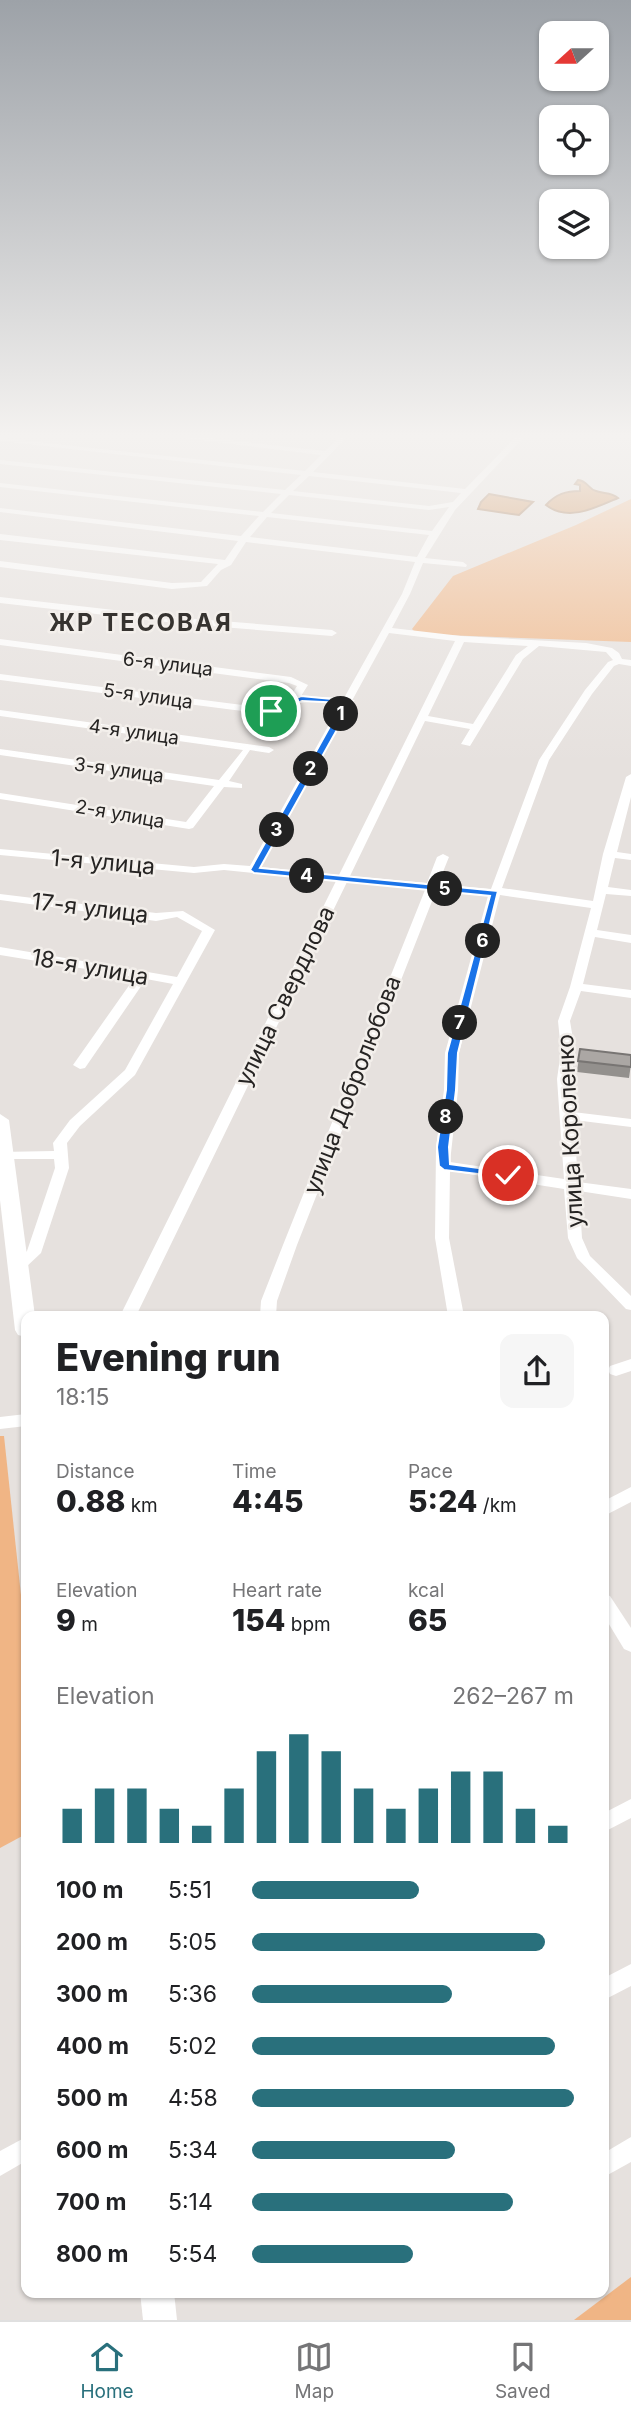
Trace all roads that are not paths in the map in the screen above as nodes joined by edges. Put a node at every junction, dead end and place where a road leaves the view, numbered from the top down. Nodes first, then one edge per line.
1 (81, 546) edge
2 (239, 546) edge
3 (314, 546) edge
4 (425, 546) edge
5 (418, 559) junction
6 (228, 563) junction
7 (0, 564) edge
8 (463, 565) dead end
9 (0, 600) edge
10 (385, 630) junction
11 (332, 633) dead end
12 (461, 639) junction
13 (0, 642) edge
14 (537, 643) junction
15 (624, 662) edge
16 (0, 677) edge
17 (294, 700) junction
18 (349, 701) junction
19 (0, 713) edge
20 (423, 718) junction
21 (475, 727) junction
22 (466, 744) dead end
23 (269, 750) dead end
24 (0, 752) edge
25 (246, 752) dead end
26 (631, 777) edge
27 (221, 784) junction
28 (239, 786) dead end
29 (0, 796) edge
30 (627, 810) edge
31 (0, 852) edge
32 (610, 854) junction
33 (443, 857) dead end
34 (631, 857) edge
35 (254, 870) junction
36 (342, 880) junction
37 (433, 888) junction
38 (602, 890) junction
39 (495, 892) junction
40 (631, 893) edge
41 (0, 897) edge
42 (597, 905) junction
43 (590, 933) junction
44 (631, 939) edge
45 (0, 951) edge
46 (141, 977) junction
47 (180, 981) junction
48 (576, 987) junction
49 (631, 994) edge
50 (80, 1065) dead end
51 (566, 1115) junction
52 (0, 1120) edge
53 (631, 1123) edge
54 (3, 1150) edge
55 (62, 1155) junction
56 (444, 1166) junction
57 (571, 1185) junction
58 (631, 1194) edge
59 (19, 1265) junction
60 (631, 1306) edge
61 (24, 1311) edge
62 (130, 1311) edge
63 (268, 1311) edge
64 (455, 1311) edge
65 (21, 1421) edge
66 (0, 1423) edge
67 (631, 1494) edge
68 (609, 1506) edge
69 (609, 1608) edge
70 (629, 1636) edge
71 (631, 1808) edge
72 (609, 1820) edge
73 (631, 1974) edge
74 (609, 1987) edge
75 (631, 2148) edge
76 (21, 2151) edge
77 (609, 2163) edge
78 (0, 2164) edge
79 (158, 2298) edge
80 (160, 2320) edge

1 - 6 street
2 - 6 street
3 - 5 street
4 - 5 street
5 - 8 street
5 - 10 street
6 - 7 street
9 - 11 street
10 - 12 street
10 - 18 street
12 - 14 street
12 - 20 street, улица Свердлова
13 - 17 street, 6-я улица
14 - 15 street
14 - 21 street
15 - 39 street
16 - 17 street, 5-я улица
17 - 18 street
18 - 35 street
19 - 23 street, 4-я улица
20 - 21 street
20 - 36 street, улица Свердлова
21 - 22 street
24 - 27 street, 3-я улица
25 - 27 street, 2-я улица
26 - 30 street, улица Короленко
27 - 28 street, 3-я улица
27 - 29 street, 2-я улица
30 - 32 street, улица Короленко
31 - 35 street, 1-я улица
32 - 34 street
32 - 38 street, улица Короленко
33 - 37 street, улица Добролюбова
35 - 36 street, 1-я улица
36 - 37 street, 1-я улица
36 - 62 street, улица Свердлова
37 - 39 street, 1-я улица
37 - 63 street, улица Добролюбова
38 - 40 street
38 - 42 street, улица Короленко
39 - 42 street, 1-я улица
39 - 56 street
41 - 47 street, 17-я улица
42 - 43 street, улица Короленко
43 - 44 street
43 - 48 street, улица Короленко
45 - 46 street, 18-я улица
46 - 47 street, 18-я улица
46 - 50 street
47 - 55 street
48 - 49 street
48 - 51 street, улица Короленко
51 - 53 street
51 - 57 street, улица Короленко
52 - 54 street
54 - 55 street
54 - 59 street
55 - 59 street
56 - 57 street
56 - 64 street
57 - 58 street
57 - 60 street, улица Короленко
59 - 61 street
65 - 66 street
67 - 68 street
69 - 70 street
71 - 72 street
73 - 74 street
75 - 77 street
76 - 78 street
79 - 80 street

